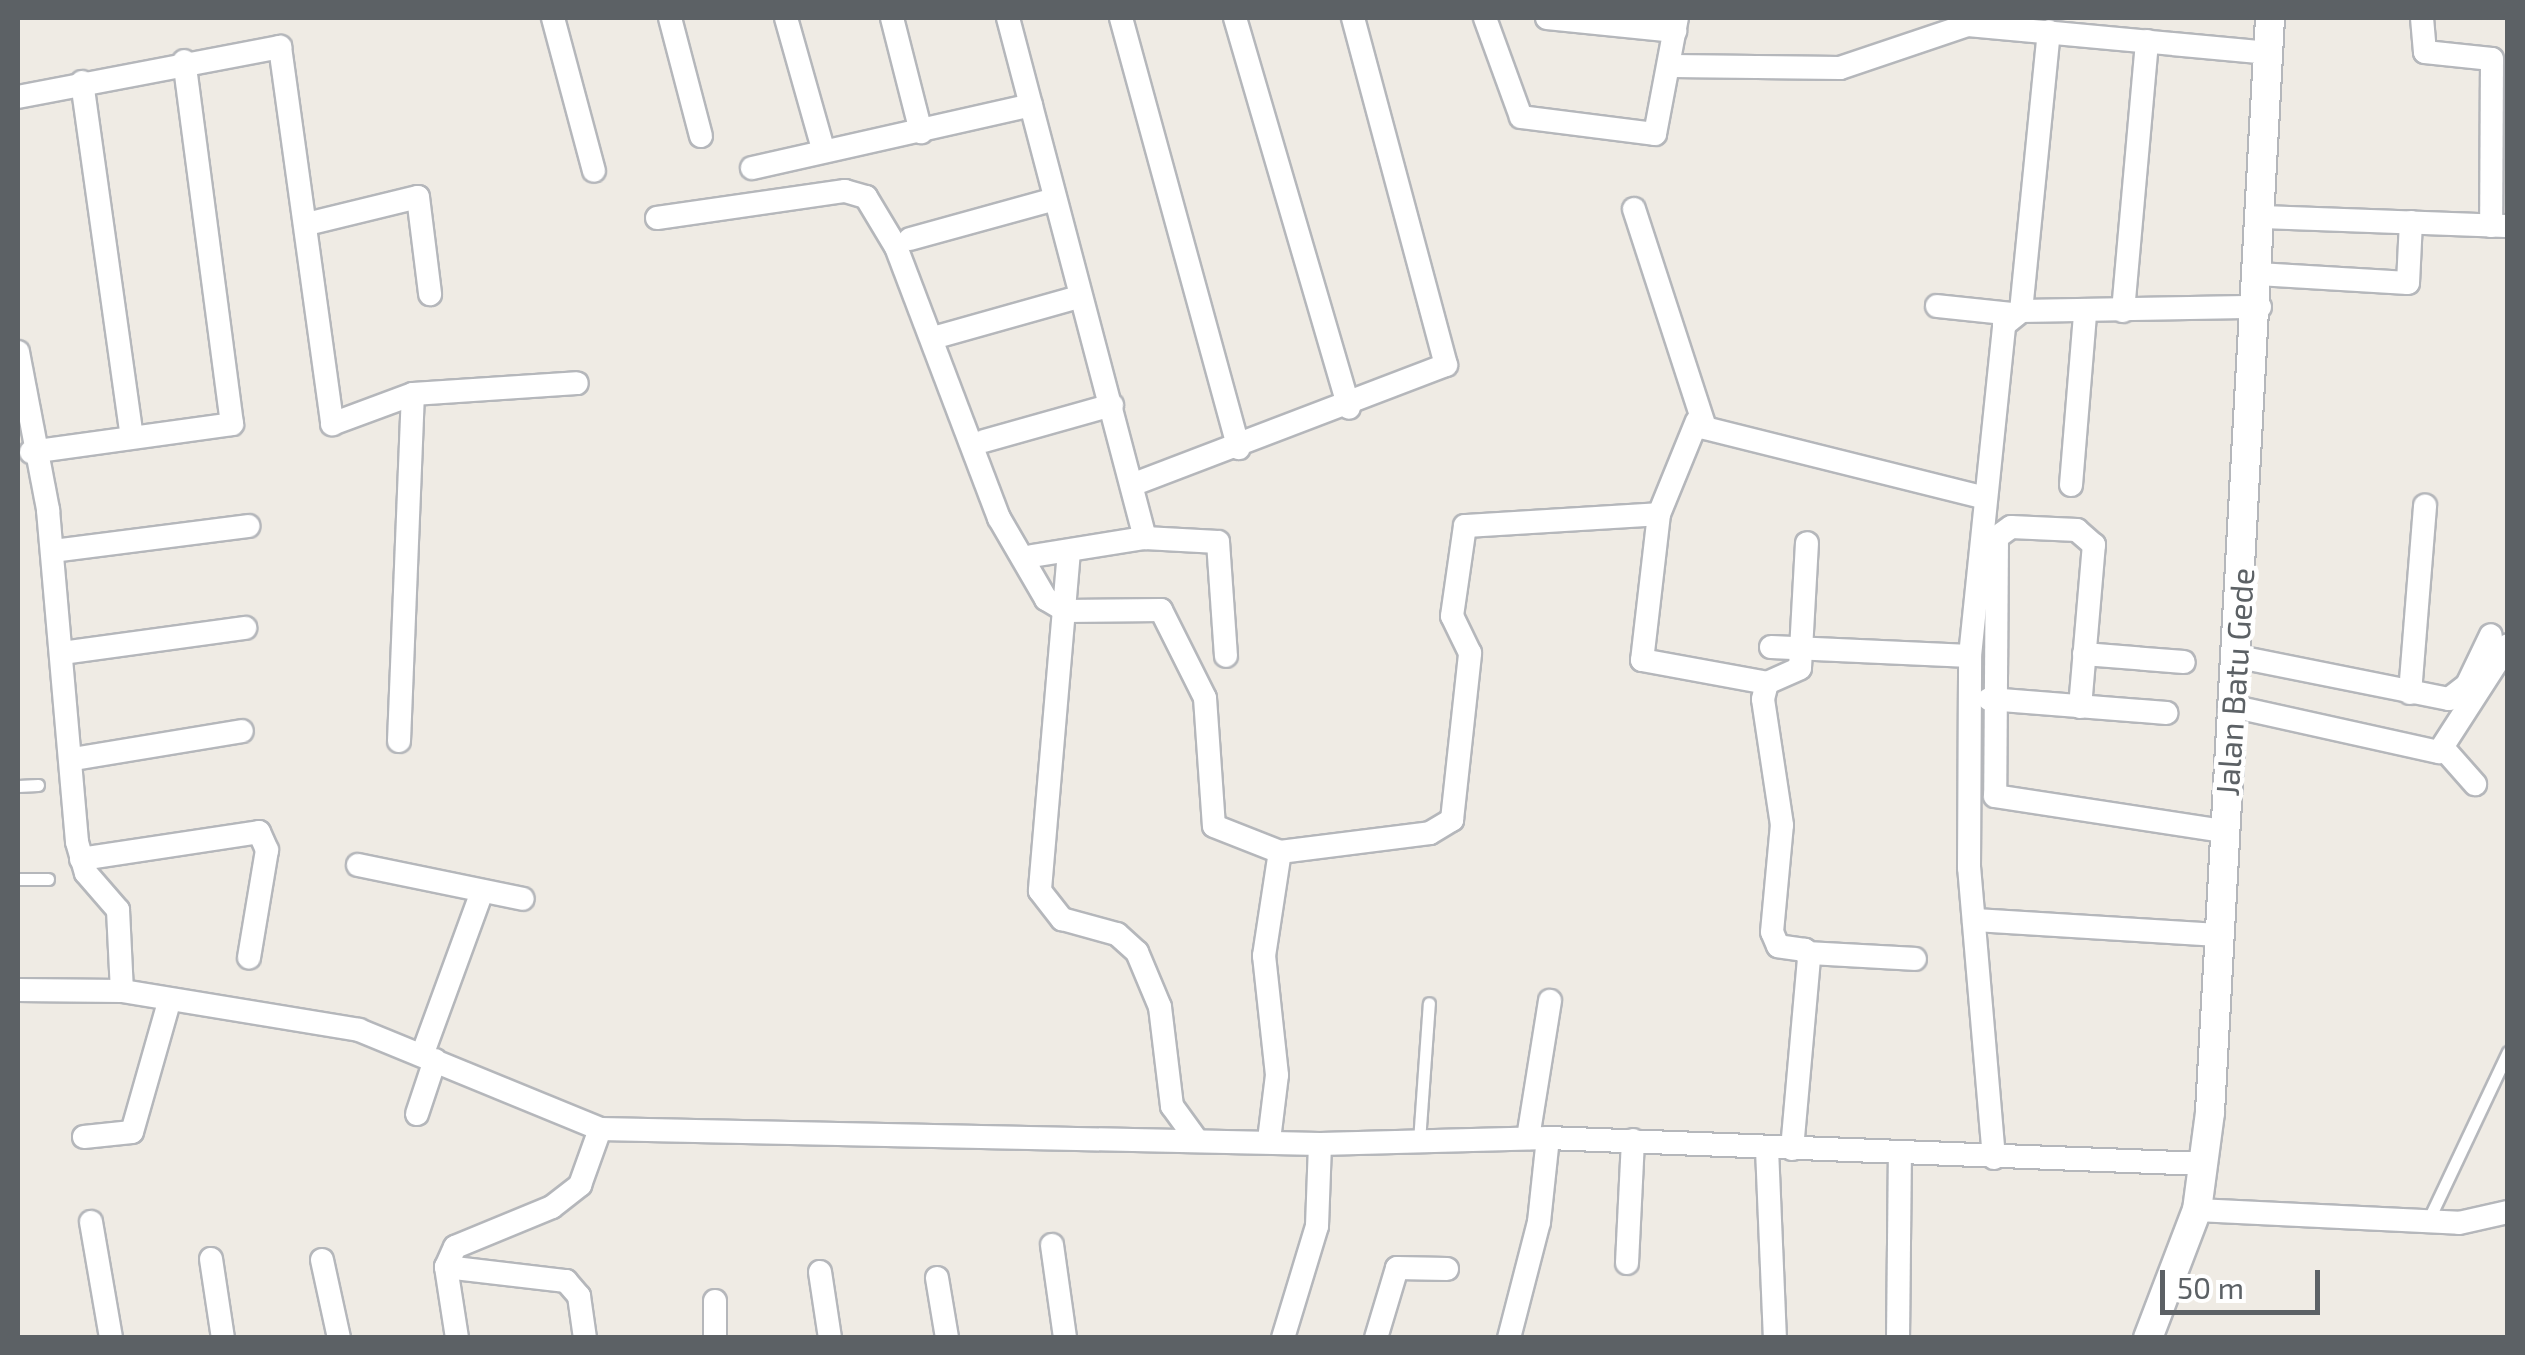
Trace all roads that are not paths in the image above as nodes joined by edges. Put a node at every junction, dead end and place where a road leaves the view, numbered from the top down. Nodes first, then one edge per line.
1 (552, 18) edge
2 (670, 18) edge
3 (786, 18) edge
4 (892, 18) edge
5 (1008, 18) edge
6 (1120, 18) edge
7 (1235, 18) edge
8 (1352, 18) edge
9 (1486, 18) edge
10 (1547, 18) edge
11 (2270, 18) edge
12 (2422, 18) edge
13 (1969, 21) edge
14 (1676, 24) edge
15 (2049, 31) junction
16 (2147, 41) junction
17 (2267, 53) junction
18 (2500, 56) edge
19 (184, 61) junction
20 (1672, 66) junction
21 (82, 82) junction
22 (18, 98) edge
23 (1031, 105) junction
24 (920, 132) junction
25 (701, 136) dead end
26 (822, 145) junction
27 (752, 168) dead end
28 (594, 172) dead end
29 (1055, 200) junction
30 (1634, 209) dead end
31 (2260, 217) junction
32 (657, 218) dead end
33 (2411, 222) junction
34 (307, 224) junction
35 (2499, 226) edge
36 (910, 239) dead end
37 (2258, 274) junction
38 (430, 294) dead end
39 (1079, 296) junction
40 (1937, 306) dead end
41 (2260, 307) junction
42 (2123, 311) junction
43 (2018, 312) junction
44 (2085, 312) junction
45 (940, 336) dead end
46 (18, 352) edge
47 (577, 384) dead end
48 (413, 394) junction
49 (1112, 405) junction
50 (1349, 408) junction
51 (1697, 421) junction
52 (132, 436) junction
53 (984, 441) dead end
54 (1239, 448) junction
55 (31, 452) junction
56 (1134, 484) junction
57 (2071, 485) dead end
58 (28, 488) edge
59 (1982, 497) junction
60 (2425, 506) dead end
61 (1659, 514) junction
62 (248, 526) dead end
63 (1145, 538) junction
64 (1807, 543) dead end
65 (52, 551) junction
66 (1069, 551) junction
67 (1032, 556) dead end
68 (1066, 611) junction
69 (246, 628) dead end
70 (2499, 640) edge
71 (1770, 647) dead end
72 (1802, 648) junction
73 (62, 653) junction
74 (2084, 654) junction
75 (1226, 656) dead end
76 (1970, 656) junction
77 (2234, 656) junction
78 (2184, 662) dead end
79 (1766, 684) junction
80 (2410, 693) junction
81 (1990, 699) junction
82 (2080, 706) junction
83 (2232, 706) junction
84 (2166, 713) dead end
85 (242, 731) dead end
86 (399, 741) dead end
87 (2444, 749) junction
88 (72, 759) junction
89 (2475, 784) dead end
90 (18, 786) edge
91 (38, 786) dead end
92 (2224, 830) junction
93 (1280, 852) junction
94 (81, 859) junction
95 (358, 864) dead end
96 (18, 879) edge
97 (48, 879) dead end
98 (480, 896) junction
99 (523, 899) dead end
100 (1974, 920) junction
101 (2220, 935) junction
102 (1808, 953) junction
103 (249, 957) dead end
104 (1914, 959) dead end
105 (18, 990) edge
106 (122, 992) junction
107 (169, 1002) junction
108 (1550, 1002) dead end
109 (1428, 1003) dead end
110 (2508, 1052) edge
111 (429, 1055) junction
112 (417, 1114) dead end
113 (600, 1130) junction
114 (84, 1136) dead end
115 (1196, 1138) junction
116 (1538, 1138) junction
117 (1270, 1140) junction
118 (1633, 1140) junction
119 (1419, 1141) junction
120 (1320, 1144) junction
121 (1768, 1148) junction
122 (1792, 1149) junction
123 (1900, 1154) junction
124 (1994, 1158) junction
125 (2205, 1164) junction
126 (2197, 1210) junction
127 (2508, 1212) edge
128 (2428, 1221) junction
129 (92, 1222) dead end
130 (1052, 1245) dead end
131 (210, 1259) dead end
132 (322, 1260) dead end
133 (446, 1263) junction
134 (1627, 1263) dead end
135 (1448, 1269) dead end
136 (820, 1272) dead end
137 (937, 1278) dead end
138 (715, 1301) dead end
139 (110, 1338) edge
140 (222, 1338) edge
141 (339, 1338) edge
142 (457, 1338) edge
143 (585, 1338) edge
144 (715, 1338) edge
145 (830, 1338) edge
146 (947, 1338) edge
147 (1065, 1338) edge
148 (1283, 1338) edge
149 (1376, 1338) edge
150 (1508, 1338) edge
151 (1776, 1338) edge
152 (1898, 1338) edge
153 (2148, 1338) edge

1 - 28 street
2 - 25 street
3 - 26 street
4 - 24 street
5 - 23 street
6 - 54 street
7 - 50 street
8 - 50 street
9 - 20 street
10 - 14 street
11 - 17 street, Jalan Batu Gede
12 - 18 street
13 - 15 street
13 - 20 street
14 - 20 street
15 - 16 street
15 - 43 street
16 - 17 street
16 - 42 street
17 - 31 street, Jalan Batu Gede
18 - 35 street
19 - 21 street
19 - 34 street
19 - 52 street
21 - 22 street
21 - 52 street
23 - 24 street
23 - 29 street
24 - 26 street
26 - 27 street
29 - 36 street
29 - 39 street
30 - 51 street
31 - 33 street
31 - 37 street, Jalan Batu Gede
32 - 68 street
33 - 35 street
33 - 37 street
34 - 38 street
34 - 48 street
37 - 41 street, Jalan Batu Gede
39 - 45 street
39 - 49 street
40 - 43 street
41 - 42 street
41 - 77 street, Jalan Batu Gede
42 - 44 street
43 - 44 street
43 - 59 street
44 - 57 street
46 - 55 street
47 - 48 street
48 - 86 street
49 - 53 street
49 - 56 street
50 - 54 street
51 - 59 street
51 - 61 street
52 - 55 street
54 - 56 street
55 - 58 street
56 - 63 street
58 - 65 street
59 - 76 street
60 - 80 street
61 - 79 street
61 - 93 street
62 - 65 street
63 - 66 street
63 - 75 street
64 - 72 street
65 - 73 street
66 - 67 street
66 - 68 street
68 - 93 street
68 - 115 street
69 - 73 street
70 - 80 street
70 - 87 street
71 - 72 street
72 - 76 street
72 - 79 street
73 - 88 street
74 - 78 street
74 - 81 street
74 - 82 street
76 - 100 street
77 - 80 street
77 - 83 street, Jalan Batu Gede
79 - 102 street
81 - 82 street
81 - 92 street
82 - 84 street
83 - 87 street
83 - 92 street, Jalan Batu Gede
85 - 88 street
87 - 89 street
88 - 94 street
90 - 91 lane
92 - 101 street, Jalan Batu Gede
93 - 117 street
94 - 103 street
94 - 106 street
95 - 98 street
96 - 97 lane
98 - 99 street
98 - 111 street
100 - 101 street
100 - 124 street
101 - 125 street, Jalan Batu Gede
102 - 104 street
102 - 122 street
105 - 106 street
106 - 107 street
107 - 111 street
107 - 114 street
108 - 116 street
109 - 119 lane
110 - 128 lane
111 - 112 street
111 - 113 street
113 - 115 street
113 - 133 street
115 - 117 street
116 - 118 street
116 - 119 street
116 - 150 street
117 - 120 street
118 - 121 street
118 - 134 street
119 - 120 street
120 - 148 street
121 - 122 street
121 - 151 street
122 - 123 street
123 - 124 street
123 - 152 street
124 - 125 street
125 - 126 street, Jalan Batu Gede
126 - 128 street
126 - 153 street, Jalan Batu Gede
127 - 128 street
129 - 139 street
130 - 147 street
131 - 140 street
132 - 141 street
133 - 142 street
133 - 143 street
135 - 149 street
136 - 145 street
137 - 146 street
138 - 144 street

